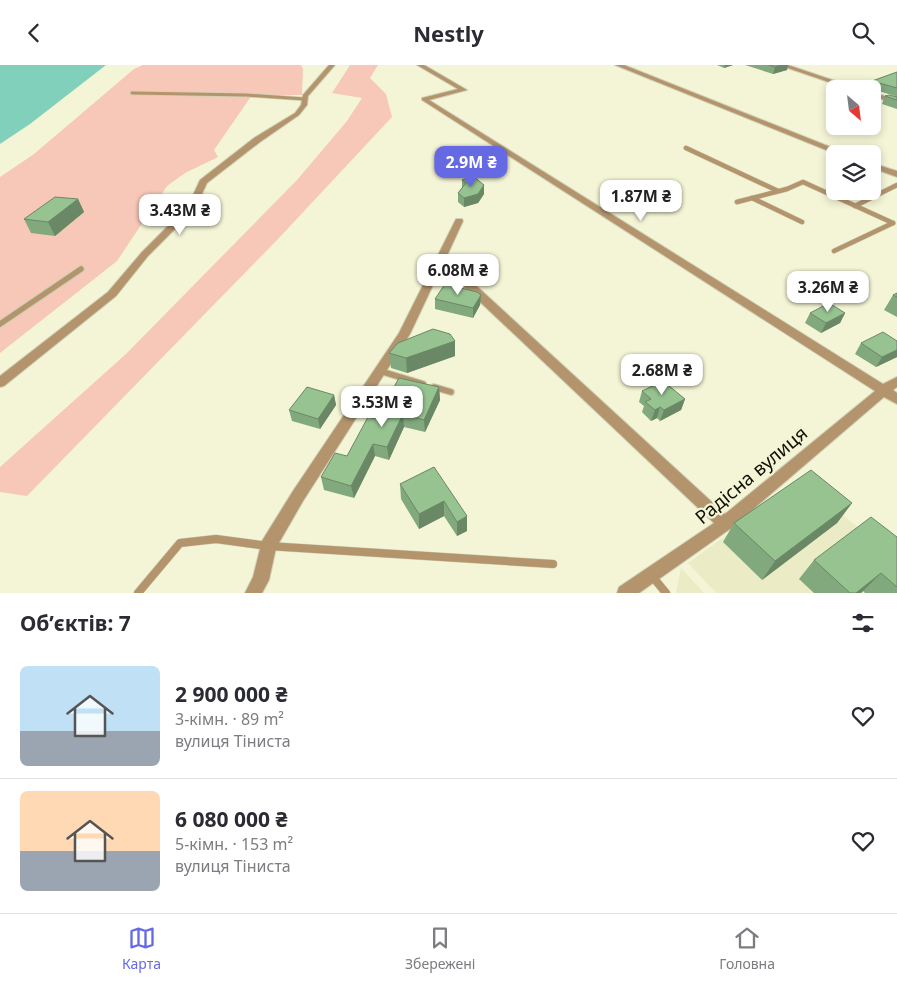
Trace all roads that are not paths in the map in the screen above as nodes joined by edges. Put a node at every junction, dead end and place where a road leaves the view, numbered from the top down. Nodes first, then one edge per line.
1 (332, 65) edge
2 (420, 65) edge
3 (618, 65) edge
4 (782, 65) edge
5 (828, 80) edge
6 (132, 93) dead end
7 (881, 97) edge
8 (304, 99) junction
9 (897, 102) edge
10 (826, 147) edge
11 (686, 148) dead end
12 (881, 168) edge
13 (897, 174) edge
14 (897, 185) edge
15 (778, 191) junction
16 (752, 198) junction
17 (737, 202) dead end
18 (855, 206) junction
19 (460, 221) dead end
20 (802, 222) dead end
21 (834, 251) dead end
22 (441, 259) junction
23 (81, 269) dead end
24 (0, 324) edge
25 (380, 371) junction
26 (897, 381) edge
27 (0, 383) edge
28 (884, 390) junction
29 (451, 392) dead end
30 (897, 399) edge
31 (725, 524) junction
32 (268, 547) junction
33 (553, 564) dead end
34 (652, 576) junction
35 (138, 593) edge
36 (253, 593) edge
37 (625, 593) edge
38 (666, 593) edge

1 - 8 street
2 - 28 street
3 - 10 street
4 - 5 street
6 - 8 lane
7 - 9 street
8 - 27 street
11 - 15 lane
12 - 13 street
14 - 18 lane
15 - 16 lane
15 - 18 lane
16 - 17 lane
16 - 20 lane
18 - 21 lane
19 - 22 street
22 - 25 street
22 - 31 street
23 - 24 lane
25 - 29 lane
25 - 32 street
26 - 28 street, Радісна вулиця
28 - 30 street
28 - 31 street, Радісна вулиця
31 - 34 street, Радісна вулиця
32 - 33 lane
32 - 35 lane
32 - 36 street
34 - 37 street, Радісна вулиця
34 - 38 lane

